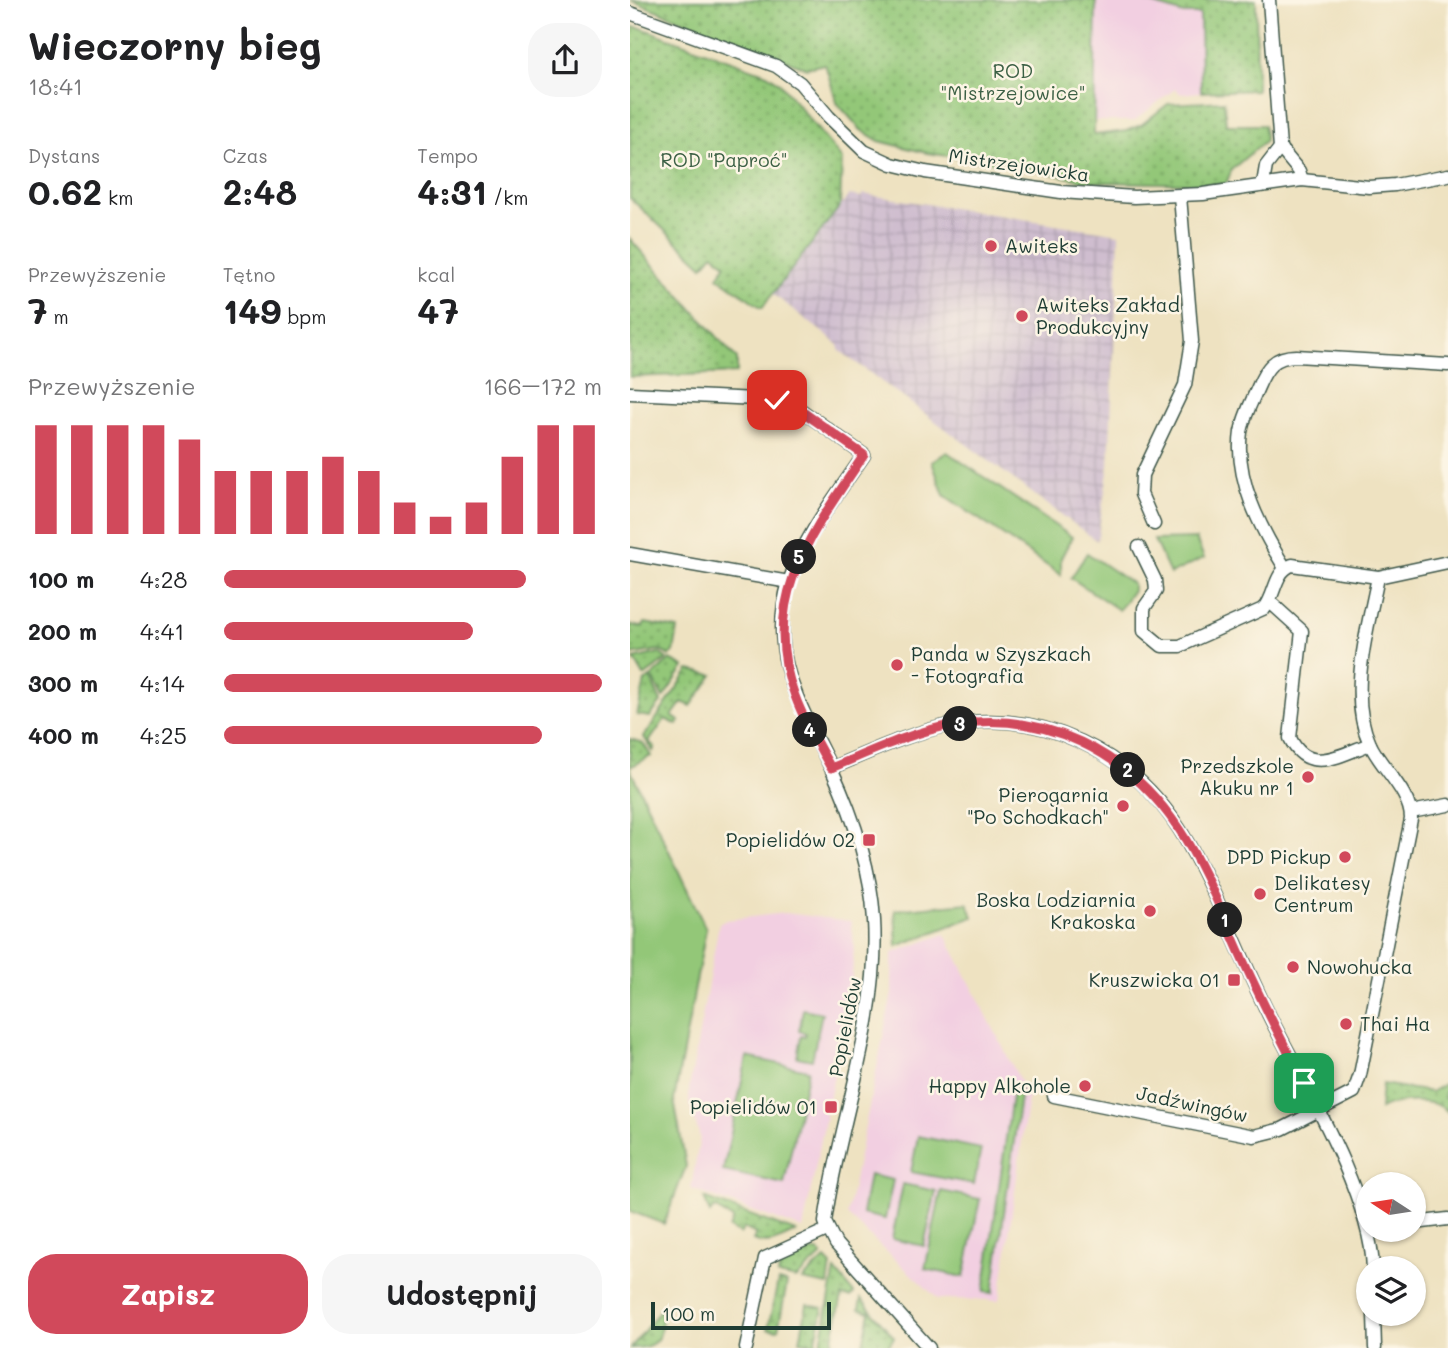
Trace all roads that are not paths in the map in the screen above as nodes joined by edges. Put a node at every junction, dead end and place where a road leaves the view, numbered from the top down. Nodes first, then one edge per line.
1 (1269, 0) edge
2 (630, 13) edge
3 (1280, 148) junction
4 (1448, 175) edge
5 (1302, 180) junction
6 (1263, 184) junction
7 (1180, 196) junction
8 (1448, 365) edge
9 (630, 393) edge
10 (1154, 524) dead end
11 (1139, 547) dead end
12 (630, 554) edge
13 (1448, 562) edge
14 (1284, 568) junction
15 (1378, 578) junction
16 (789, 582) junction
17 (1270, 602) junction
18 (1370, 744) junction
19 (831, 768) junction
20 (1448, 806) edge
21 (1411, 812) junction
22 (1054, 1096) dead end
23 (1317, 1111) junction
24 (1356, 1197) edge
25 (1448, 1219) edge
26 (1426, 1222) edge
27 (827, 1230) junction
28 (1374, 1326) edge
29 (746, 1348) edge
30 (929, 1348) edge
31 (1375, 1348) edge

1 - 3 street
2 - 7 street, Mistrzejowicka
3 - 5 street
3 - 6 street
4 - 5 street, Mistrzejowicka
5 - 6 street, Mistrzejowicka
6 - 7 street, Mistrzejowicka
7 - 10 street
8 - 14 street
9 - 16 street, Popielidów
11 - 17 street
12 - 16 street
13 - 15 street
14 - 15 street
14 - 17 street
15 - 18 street
16 - 19 street, Popielidów
17 - 18 street
18 - 21 street
19 - 23 street
19 - 27 street, Popielidów
20 - 21 street
21 - 23 street, Jadźwingów
22 - 23 street, Jadźwingów
23 - 24 street
25 - 26 street
27 - 29 street
27 - 30 street
28 - 31 street

